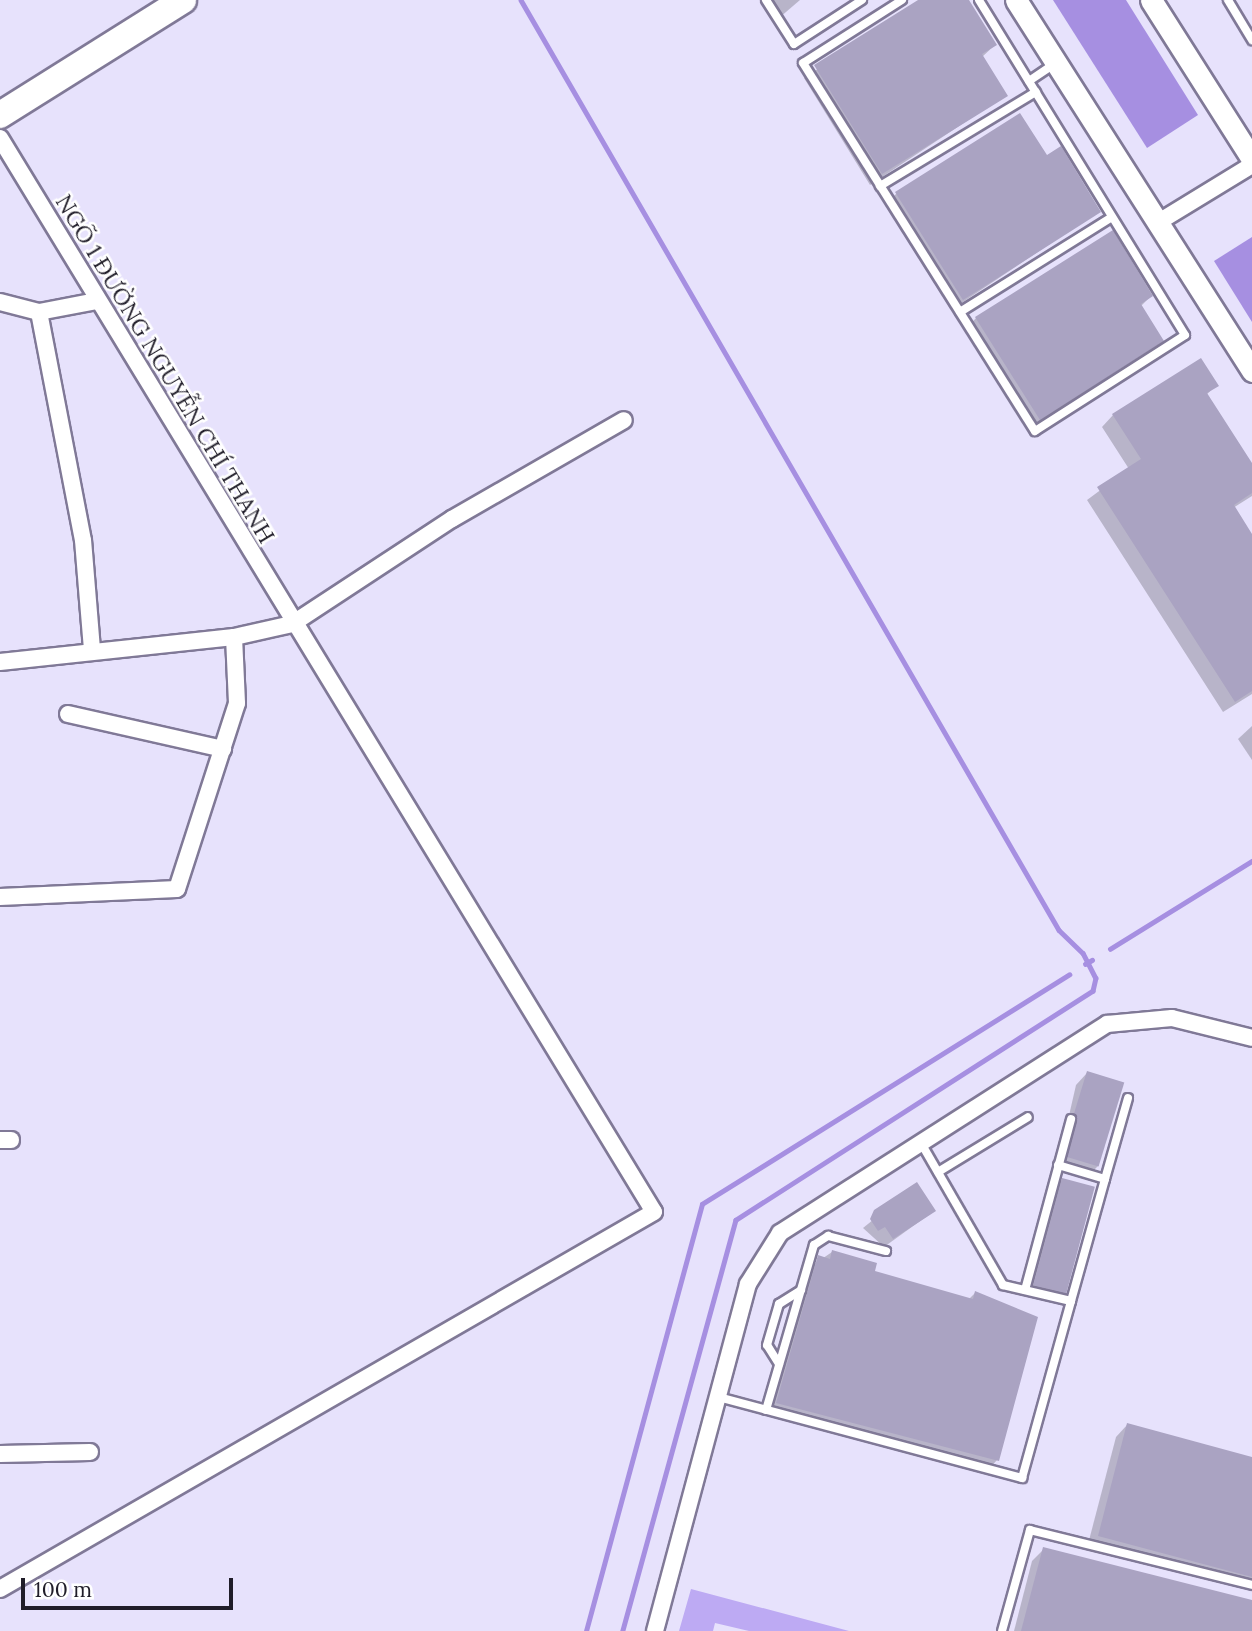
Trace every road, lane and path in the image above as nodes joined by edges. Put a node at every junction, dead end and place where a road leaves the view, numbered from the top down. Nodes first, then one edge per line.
1 (766, 0) edge
2 (862, 0) edge
3 (902, 0) edge
4 (979, 0) edge
5 (1016, 0) edge
6 (1151, 0) edge
7 (1228, 0) edge
8 (180, 1) edge
9 (1252, 40) edge
10 (1056, 63) junction
11 (1029, 81) junction
12 (1036, 92) junction
13 (0, 115) edge
14 (0, 138) edge
15 (1252, 159) edge
16 (1252, 165) edge
17 (880, 186) junction
18 (1112, 217) junction
19 (1157, 223) junction
20 (96, 301) junction
21 (0, 302) edge
22 (39, 312) junction
23 (960, 312) junction
24 (1252, 371) edge
25 (624, 421) dead end
26 (299, 618) junction
27 (234, 636) junction
28 (92, 649) junction
29 (0, 662) edge
30 (68, 714) dead end
31 (223, 749) junction
32 (0, 897) edge
33 (1252, 1038) edge
34 (1128, 1098) dead end
35 (1028, 1117) dead end
36 (1071, 1119) dead end
37 (920, 1141) junction
38 (1058, 1165) junction
39 (938, 1172) junction
40 (1105, 1179) junction
41 (886, 1251) dead end
42 (801, 1290) junction
43 (1024, 1290) junction
44 (1072, 1301) junction
45 (779, 1364) junction
46 (718, 1397) junction
47 (766, 1410) junction
48 (90, 1452) dead end
49 (0, 1454) edge
50 (1252, 1585) edge
51 (0, 1589) edge
52 (656, 1631) edge
53 (1002, 1631) edge

1 - 2 lane
3 - 17 lane
4 - 11 lane
5 - 10 street
6 - 15 street
7 - 9 lane
8 - 13 main road
10 - 11 lane
10 - 19 street
11 - 12 lane
12 - 17 lane
12 - 18 lane
14 - 20 street, NGÕ 1 ĐƯỜNG NGUYỄN CHÍ THANH
16 - 19 street
17 - 23 lane
18 - 23 lane
18 - 23 lane
19 - 24 street
20 - 22 street
20 - 26 street, NGÕ 1 ĐƯỜNG NGUYỄN CHÍ THANH
21 - 22 street
22 - 28 street
25 - 26 street
26 - 27 street
26 - 51 street, NGÕ 1 ĐƯỜNG NGUYỄN CHÍ THANH
27 - 28 street
27 - 31 street
28 - 29 street
30 - 31 street
31 - 32 street
33 - 37 street
34 - 40 lane
35 - 39 lane
36 - 38 lane
37 - 39 lane
37 - 46 street
38 - 40 lane
38 - 43 lane
39 - 43 lane
40 - 44 lane
41 - 42 lane
42 - 45 lane
42 - 45 lane
43 - 44 lane
44 - 47 lane
45 - 47 lane
46 - 47 lane
46 - 52 street
48 - 49 street
50 - 53 lane

